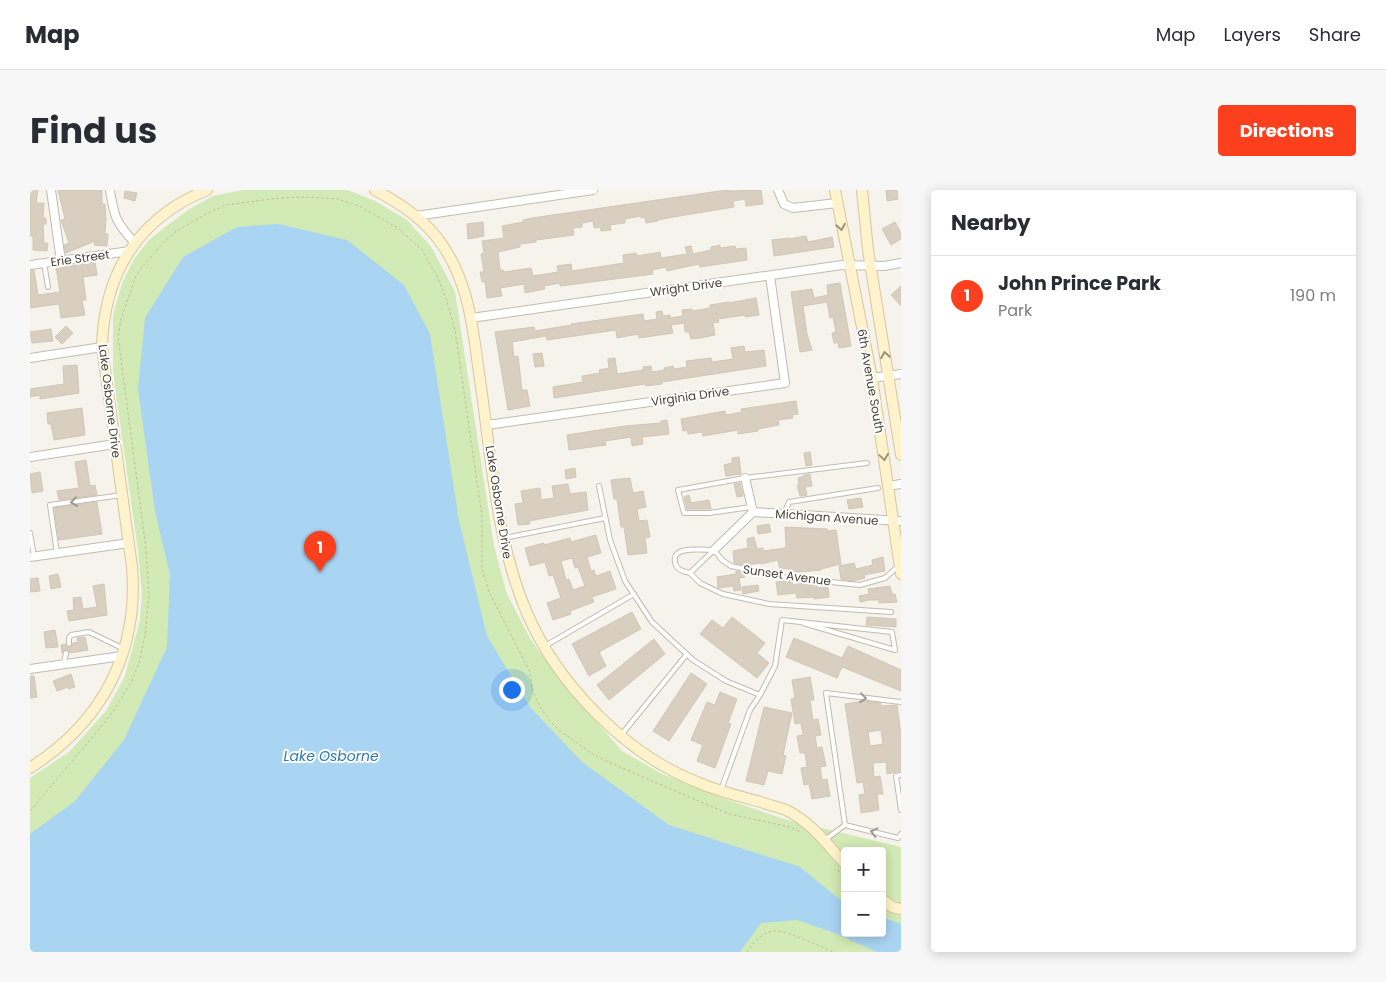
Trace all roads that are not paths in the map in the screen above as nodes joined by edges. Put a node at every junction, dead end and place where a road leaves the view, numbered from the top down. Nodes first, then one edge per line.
1 (51, 190) edge
2 (110, 190) edge
3 (207, 190) edge
4 (374, 190) edge
5 (593, 190) edge
6 (778, 190) edge
7 (834, 190) edge
8 (862, 190) edge
9 (837, 203) junction
10 (416, 216) junction
11 (133, 247) junction
12 (61, 260) junction
13 (44, 263) junction
14 (901, 263) edge
15 (30, 265) edge
16 (848, 265) junction
17 (870, 266) junction
18 (770, 276) junction
19 (48, 287) dead end
20 (471, 318) junction
21 (102, 347) junction
22 (30, 358) edge
23 (901, 374) edge
24 (888, 376) junction
25 (872, 378) junction
26 (487, 425) junction
27 (115, 444) junction
28 (901, 455) edge
29 (30, 457) edge
30 (867, 463) dead end
31 (745, 478) junction
32 (901, 484) edge
33 (599, 486) dead end
34 (883, 487) junction
35 (122, 495) junction
36 (752, 509) junction
37 (784, 514) junction
38 (605, 518) junction
39 (897, 521) edge
40 (30, 533) edge
41 (503, 538) junction
42 (129, 543) junction
43 (714, 550) junction
44 (57, 553) junction
45 (32, 557) edge
46 (900, 571) edge
47 (690, 573) junction
48 (634, 594) junction
49 (890, 612) dead end
50 (803, 622) junction
51 (69, 644) dead end
52 (544, 646) junction
53 (123, 652) junction
54 (66, 653) dead end
55 (687, 654) junction
56 (64, 664) junction
57 (30, 669) edge
58 (760, 695) junction
59 (901, 702) edge
60 (620, 735) junction
61 (30, 768) edge
62 (901, 776) edge
63 (722, 790) junction
64 (901, 810) edge
65 (845, 825) junction
66 (901, 834) edge
67 (824, 840) junction
68 (841, 859) edge
69 (886, 902) edge
70 (901, 909) edge

1 - 12 street
2 - 11 street
3 - 11 street, Lake Osborne Drive
4 - 10 street, Lake Osborne Drive
5 - 10 street
6 - 9 street
7 - 9 street, 6th Avenue South
8 - 17 street, 6th Avenue South
9 -> 16 street, 6th Avenue South
10 - 20 street, Lake Osborne Drive
11 - 12 street, Erie Street
11 - 21 street, Lake Osborne Drive
12 - 13 street, Erie Street
13 - 15 street, Erie Street
13 - 19 lane
14 - 17 street, Wright Drive
16 - 17 street, Wright Drive
16 - 18 street, Wright Drive
16 - 25 street, 6th Avenue South
24 -> 17 street, 6th Avenue South
18 - 20 street, Wright Drive
18 - 26 street, Virginia Drive
20 - 26 street, Lake Osborne Drive
21 - 22 street
21 - 27 street, Lake Osborne Drive
23 - 24 street
24 - 25 street
24 - 28 street, 6th Avenue South
25 -> 34 street, 6th Avenue South
26 - 41 street, Lake Osborne Drive
27 - 29 street
27 - 35 street, Lake Osborne Drive
30 - 31 lane
31 - 36 street
31 - 36 lane
32 - 34 street
33 - 38 lane
34 - 37 lane
34 - 39 street, 6th Avenue South
35 - 42 street, Lake Osborne Drive
35 -> 44 lane
36 - 37 street, Michigan Avenue
36 - 43 street
37 - 39 street, Michigan Avenue
38 - 41 lane
38 - 48 lane
39 - 46 street, 6th Avenue South
40 - 45 lane
41 - 52 street, Lake Osborne Drive
42 - 44 street
42 - 53 street, Lake Osborne Drive
43 - 46 lane, Sunset Avenue
43 - 47 lane
43 - 47 lane
44 - 45 street
47 - 49 lane
48 - 52 lane
48 - 55 lane
50 - 50 lane
50 - 58 lane
51 - 53 lane
52 - 60 street, Lake Osborne Drive
53 - 56 street
53 - 61 street, Lake Osborne Drive
54 - 56 lane
55 - 58 lane
55 - 60 lane
56 - 57 street
58 - 63 lane
65 -> 59 lane
60 - 63 street, Lake Osborne Drive
62 - 64 lane
63 - 67 street, Lake Osborne Drive
66 -> 65 lane
65 - 67 lane
67 - 68 street, Lake Osborne Drive
69 - 70 street

